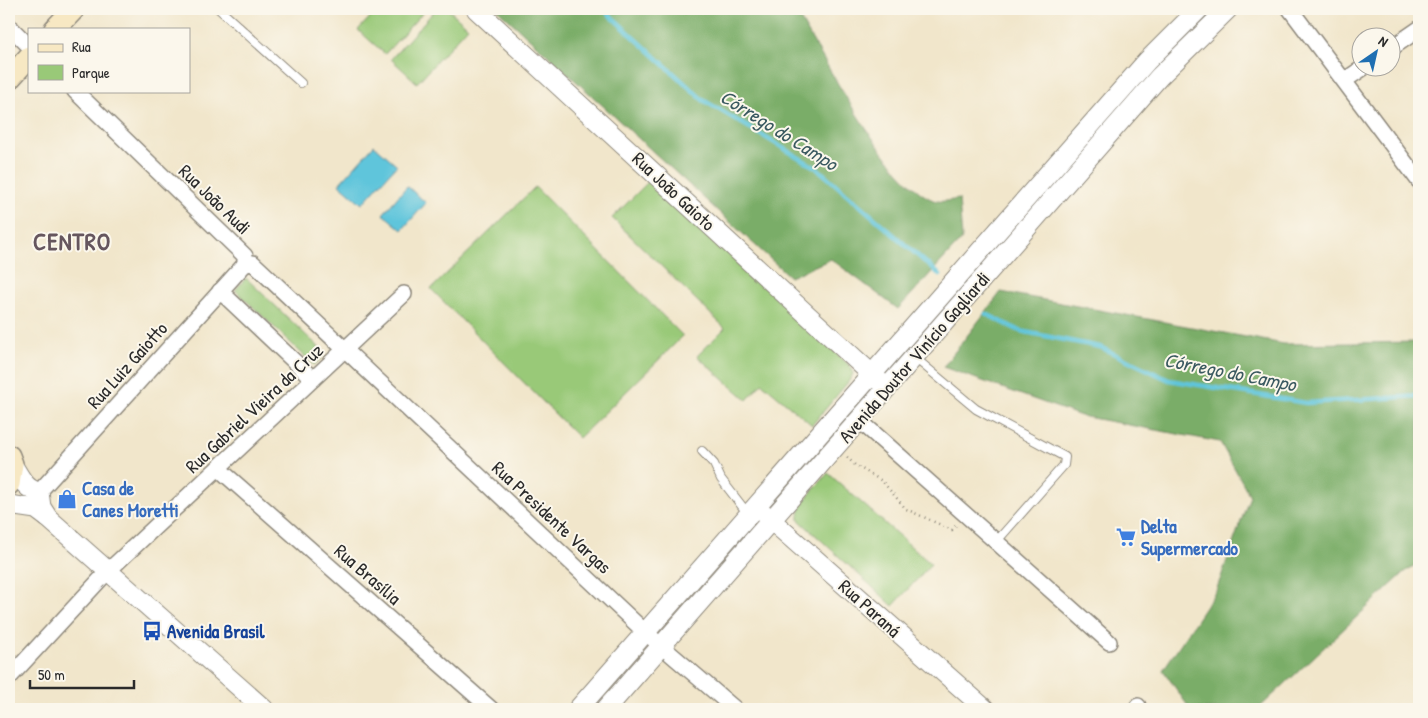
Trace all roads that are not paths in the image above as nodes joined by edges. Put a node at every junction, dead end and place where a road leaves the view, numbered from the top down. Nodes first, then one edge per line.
1 (74, 9) edge
2 (220, 9) edge
3 (476, 9) edge
4 (1198, 9) edge
5 (1228, 9) edge
6 (1290, 9) edge
7 (9, 26) edge
8 (56, 28) edge
9 (1419, 29) edge
10 (1400, 42) edge
11 (28, 45) edge
12 (28, 58) edge
13 (1350, 77) edge
14 (9, 79) edge
15 (1345, 80) junction
16 (301, 83) dead end
17 (76, 92) edge
18 (1059, 160) junction
19 (1075, 173) junction
20 (1419, 181) edge
21 (245, 264) junction
22 (220, 291) junction
23 (404, 294) dead end
24 (344, 350) junction
25 (914, 357) junction
26 (872, 373) junction
27 (313, 379) junction
28 (880, 396) junction
29 (850, 397) junction
30 (859, 420) junction
31 (702, 451) dead end
32 (10, 468) edge
33 (218, 468) junction
34 (39, 492) junction
35 (9, 505) edge
36 (751, 510) junction
37 (48, 518) junction
38 (771, 520) junction
39 (996, 542) junction
40 (108, 571) junction
41 (645, 632) junction
42 (1108, 642) dead end
43 (661, 646) junction
44 (9, 678) edge
45 (264, 709) edge
46 (491, 709) edge
47 (578, 709) edge
48 (606, 709) edge
49 (735, 709) edge
50 (985, 709) edge

1 - 8 main road
2 - 16 lane
3 - 26 street, Rua João Gaioto
4 - 18 street, Avenida Doutor Vinício Gagliardi
5 - 19 street, Avenida Doutor Vinício Gagliardi
6 - 15 street
7 - 11 street
9 - 10 street
12 - 14 main road
13 - 15 street
15 - 20 street
17 - 21 street, Rua João Audi
18 - 19 street
18 - 26 street, Avenida Doutor Vinício Gagliardi
19 - 25 street, Avenida Doutor Vinício Gagliardi
21 - 22 street, Rua Luiz Gaiotto
21 - 24 street, Rua João Audi
22 - 27 street
22 - 34 street, Rua Luiz Gaiotto
23 - 24 street, Rua Gabriel Vieira da Cruz
24 - 27 street, Rua Gabriel Vieira da Cruz
24 - 41 street, Rua Presidente Vargas
25 - 28 street, Avenida Doutor Vinício Gagliardi
25 - 39 lane
26 - 28 street
26 - 29 street, Avenida Doutor Vinício Gagliardi
27 - 33 street, Rua Gabriel Vieira da Cruz
28 - 30 street, Avenida Doutor Vinício Gagliardi
29 - 30 street
29 - 36 street, Avenida Doutor Vinício Gagliardi
30 - 38 street, Avenida Doutor Vinício Gagliardi
30 - 39 street
31 - 36 lane
32 - 34 street
33 - 40 street, Rua Gabriel Vieira da Cruz
33 - 46 street, Rua Brasília
34 - 37 street
35 - 37 street
36 - 38 street, Rua Paraná
36 - 41 street, Avenida Doutor Vinício Gagliardi
37 - 40 street
38 - 43 street, Avenida Doutor Vinício Gagliardi
38 - 50 street, Rua Paraná
39 - 42 street
40 - 44 street, Rua Gabriel Vieira da Cruz
40 - 45 street
41 - 43 street, Rua Presidente Vargas
41 - 47 street, Avenida Doutor Vinício Gagliardi
43 - 48 street, Avenida Doutor Vinício Gagliardi
43 - 49 street, Rua Presidente Vargas

